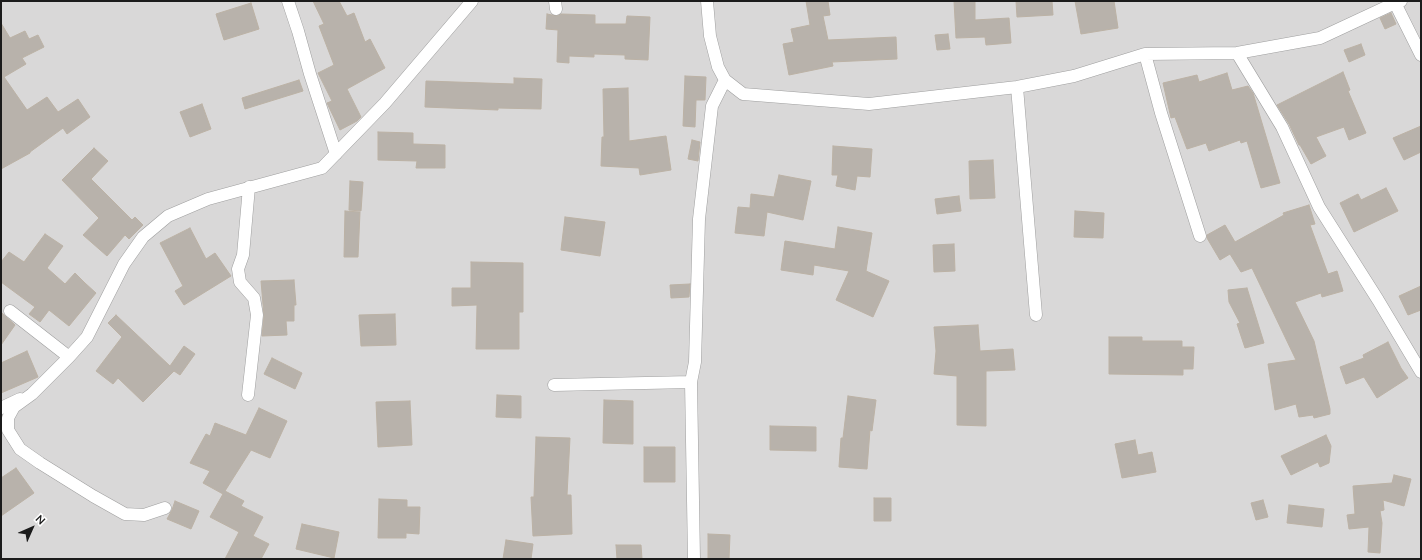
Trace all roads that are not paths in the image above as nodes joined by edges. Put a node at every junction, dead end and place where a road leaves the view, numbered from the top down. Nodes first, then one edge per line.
1 (288, 1) edge
2 (472, 1) edge
3 (707, 1) edge
4 (1398, 2) edge
5 (1237, 53) junction
6 (1145, 54) junction
7 (1421, 55) edge
8 (725, 80) junction
9 (1017, 87) junction
10 (336, 154) junction
11 (249, 188) junction
12 (1200, 236) dead end
13 (10, 311) dead end
14 (1036, 315) dead end
15 (69, 357) junction
16 (1421, 372) edge
17 (691, 382) junction
18 (554, 385) dead end
19 (32, 394) junction
20 (248, 395) dead end
21 (1, 408) edge
22 (165, 508) dead end
23 (694, 559) edge

1 - 10 street
2 - 10 street
3 - 8 street
4 - 5 street
4 - 7 street
5 - 6 street
5 - 16 street
6 - 9 street
6 - 12 street
8 - 9 street
8 - 17 street
9 - 14 street
10 - 11 street
11 - 15 street
11 - 20 street
13 - 15 street
15 - 19 street
17 - 18 street
17 - 23 street
19 - 21 street
19 - 22 street

